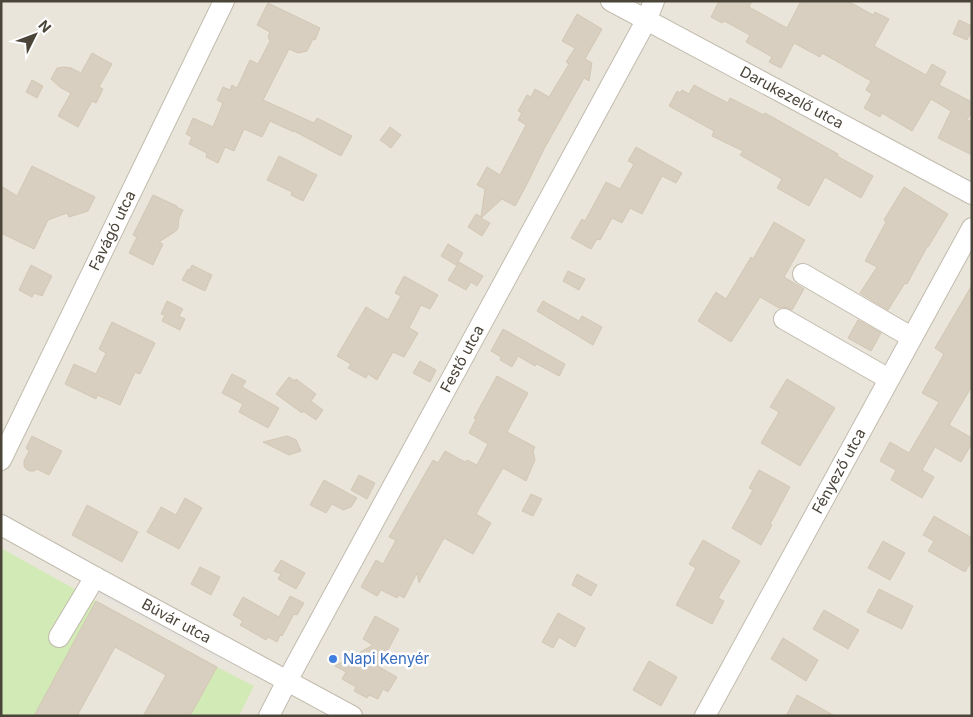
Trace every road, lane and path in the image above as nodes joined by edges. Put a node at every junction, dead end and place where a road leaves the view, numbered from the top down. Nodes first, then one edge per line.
1 (224, 1) edge
2 (611, 1) edge
3 (654, 1) edge
4 (646, 21) junction
5 (972, 194) edge
6 (972, 228) edge
7 (803, 274) dead end
8 (784, 319) dead end
9 (911, 337) junction
10 (889, 379) junction
11 (1, 460) edge
12 (1, 525) edge
13 (95, 578) junction
14 (60, 637) dead end
15 (287, 681) junction
16 (270, 716) edge
17 (352, 716) edge
18 (705, 716) edge

1 - 11 street, Favágó utca
2 - 4 street, Darukezelő utca
3 - 4 street, Festő utca
4 - 5 street, Darukezelő utca
4 - 15 street, Festő utca
6 - 9 street, Fényező utca
7 - 9 street
8 - 10 street
9 - 10 street, Fényező utca
10 - 18 street, Fényező utca
12 - 13 street, Búvár utca
13 - 14 street
13 - 15 street, Búvár utca
15 - 16 street, Festő utca
15 - 17 street, Búvár utca

